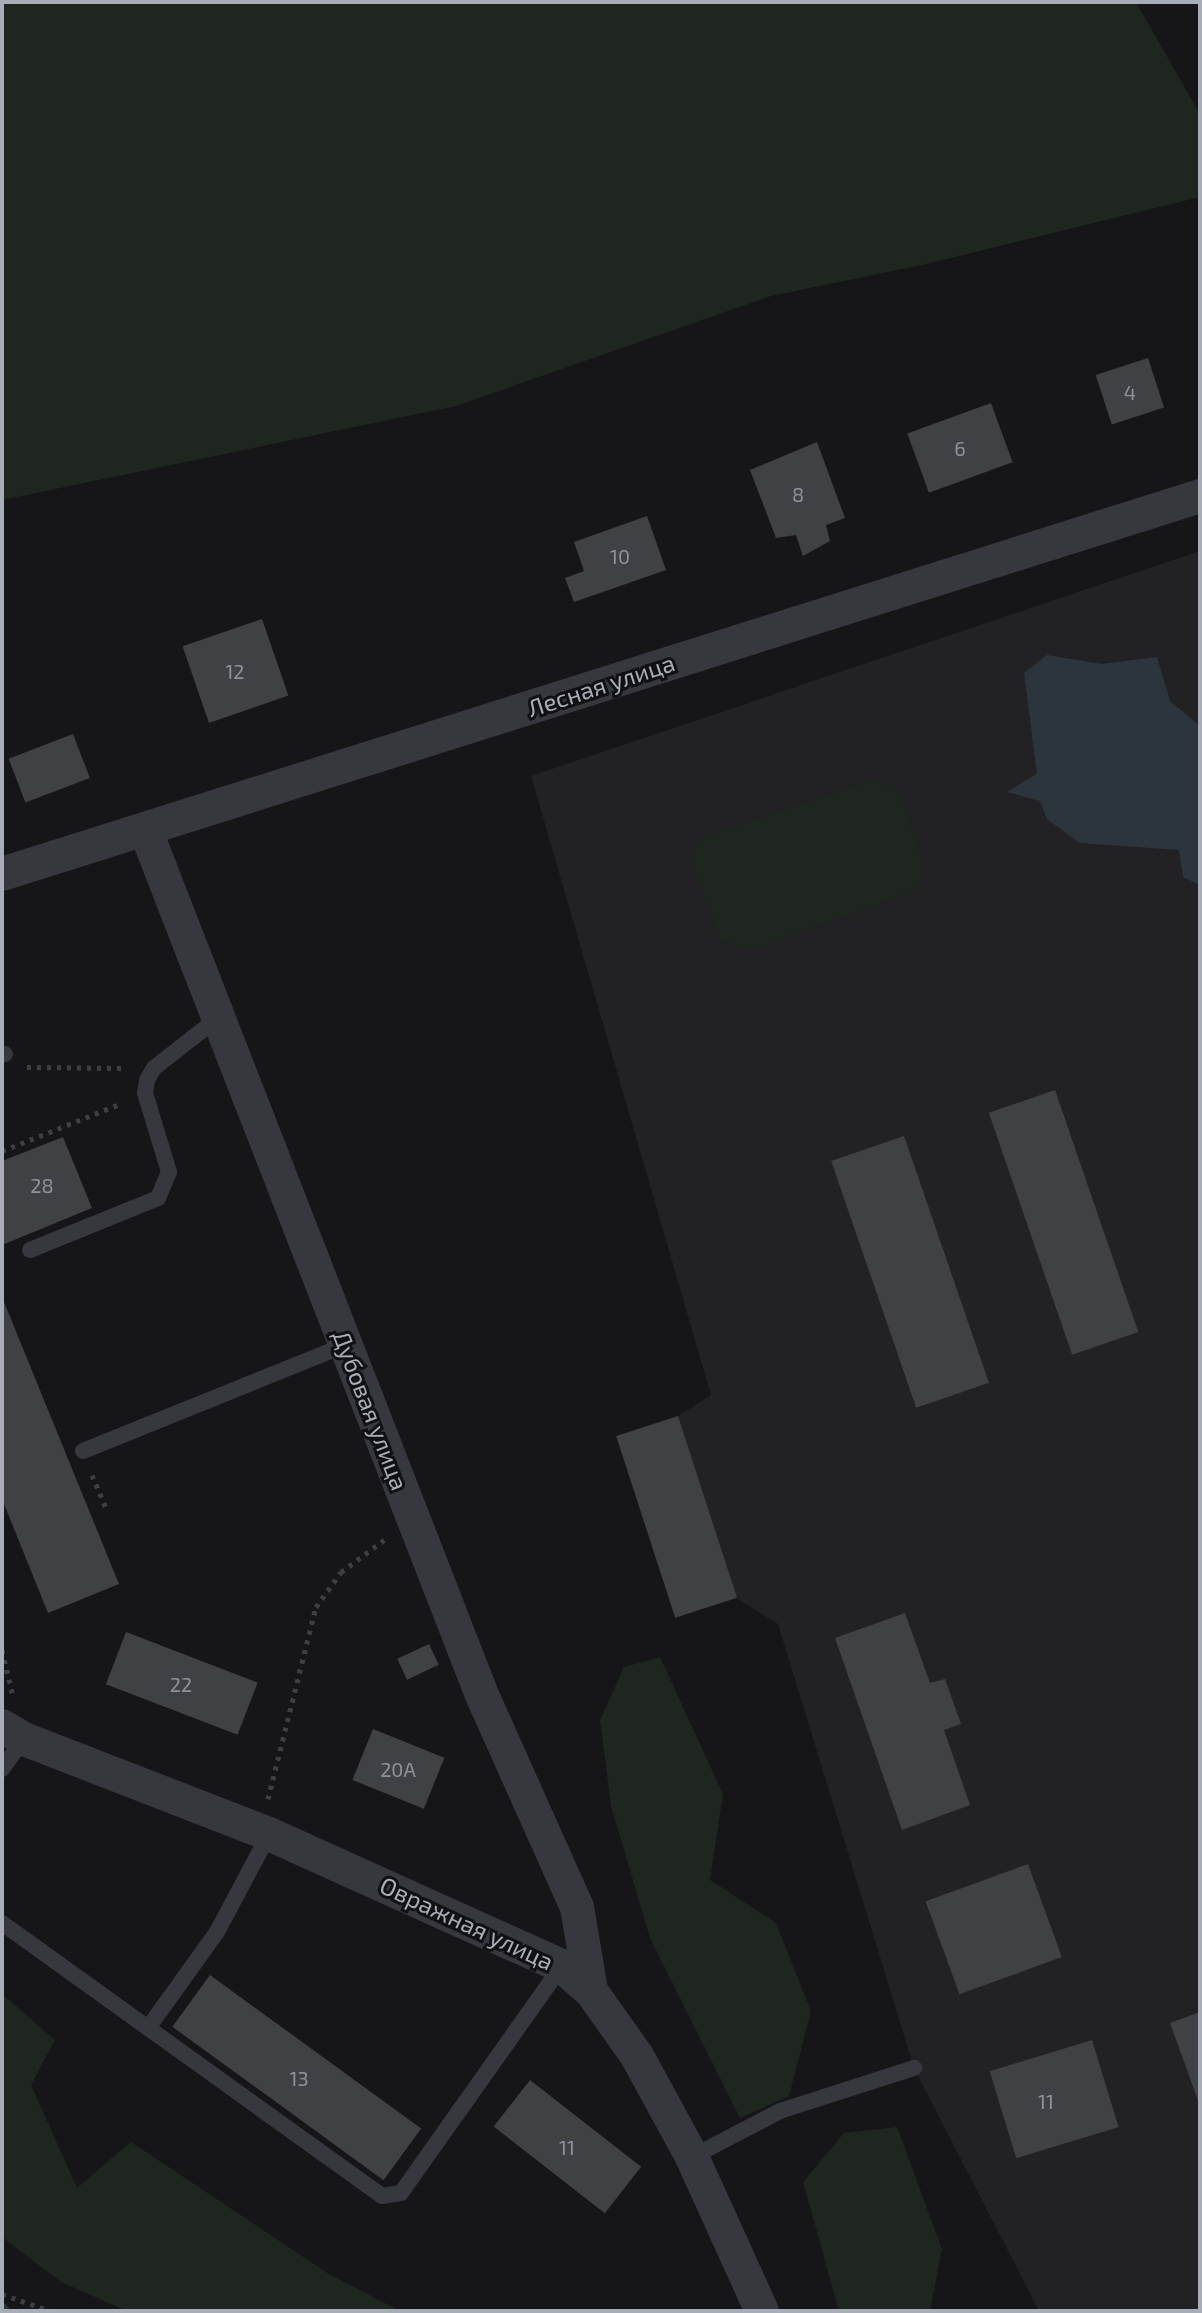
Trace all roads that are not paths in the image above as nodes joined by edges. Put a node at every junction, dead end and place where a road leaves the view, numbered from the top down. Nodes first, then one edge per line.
1 (1200, 496) edge
2 (145, 829) junction
3 (2, 874) edge
4 (218, 1018) junction
5 (30, 1250) dead end
6 (346, 1345) junction
7 (83, 1451) road end
8 (13, 1733) edge
9 (2, 1769) edge
10 (269, 1834) junction
11 (2, 1923) edge
12 (562, 1966) junction
13 (591, 1991) junction
14 (148, 2028) junction
15 (914, 2068) dead end
16 (692, 2157) junction
17 (762, 2311) edge

1 - 2 street, Лесная улица
2 - 3 street, Лесная улица
2 - 4 street, Дубовая улица
4 - 5 lane
4 - 6 street, Дубовая улица
6 - 7 lane
6 - 13 street, Дубовая улица
8 - 9 lane
8 - 10 street, Овражная улица
10 - 12 street, Овражная улица
10 - 14 lane
11 - 14 lane
12 - 13 street, Овражная улица
12 - 14 lane
13 - 16 street, Овражная улица
15 - 16 lane
16 - 17 street, Овражная улица

